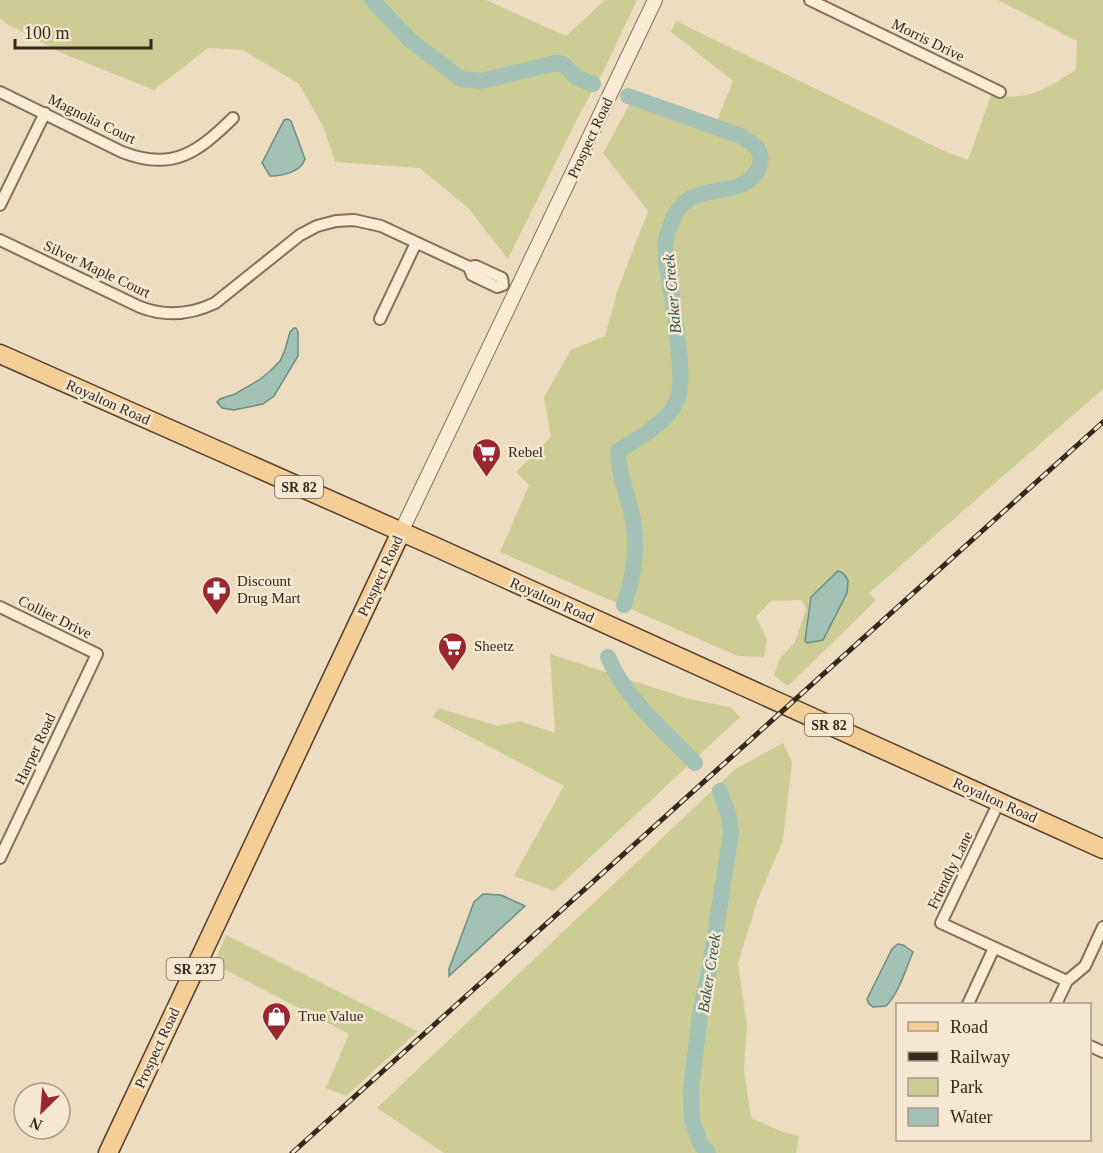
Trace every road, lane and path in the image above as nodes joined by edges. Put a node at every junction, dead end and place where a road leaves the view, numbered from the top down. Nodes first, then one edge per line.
1 (655, 0) edge
2 (810, 0) edge
3 (0, 92) edge
4 (1000, 92) dead end
5 (45, 113) junction
6 (233, 118) dead end
7 (0, 205) edge
8 (0, 240) edge
9 (416, 243) junction
10 (516, 291) junction
11 (380, 319) dead end
12 (0, 354) edge
13 (401, 532) junction
14 (0, 607) edge
15 (97, 654) joint
16 (999, 802) junction
17 (1103, 849) edge
18 (0, 858) edge
19 (1103, 927) edge
20 (994, 948) junction
21 (1066, 981) junction
22 (969, 1003) edge
23 (1057, 1003) edge
24 (108, 1153) edge

1 - 10 street, Prospect Road
2 - 4 street, Morris Drive
3 - 5 street, Magnolia Court
5 - 6 street, Magnolia Court
5 - 7 street
8 - 9 street, Silver Maple Court
9 - 10 street, Silver Maple Court
9 - 11 street
10 - 13 street, Prospect Road
12 - 13 main road, Royalton Road / SR 82
13 - 16 main road, Royalton Road / SR 82
13 - 24 main road, Prospect Road / SR 237
14 - 15 street, Collier Drive
15 - 18 street, Harper Road
16 - 17 main road, Royalton Road / SR 82
16 - 20 street, Friendly Lane
19 - 21 street
20 - 21 street, Friendly Lane
20 - 22 street
21 - 23 street

